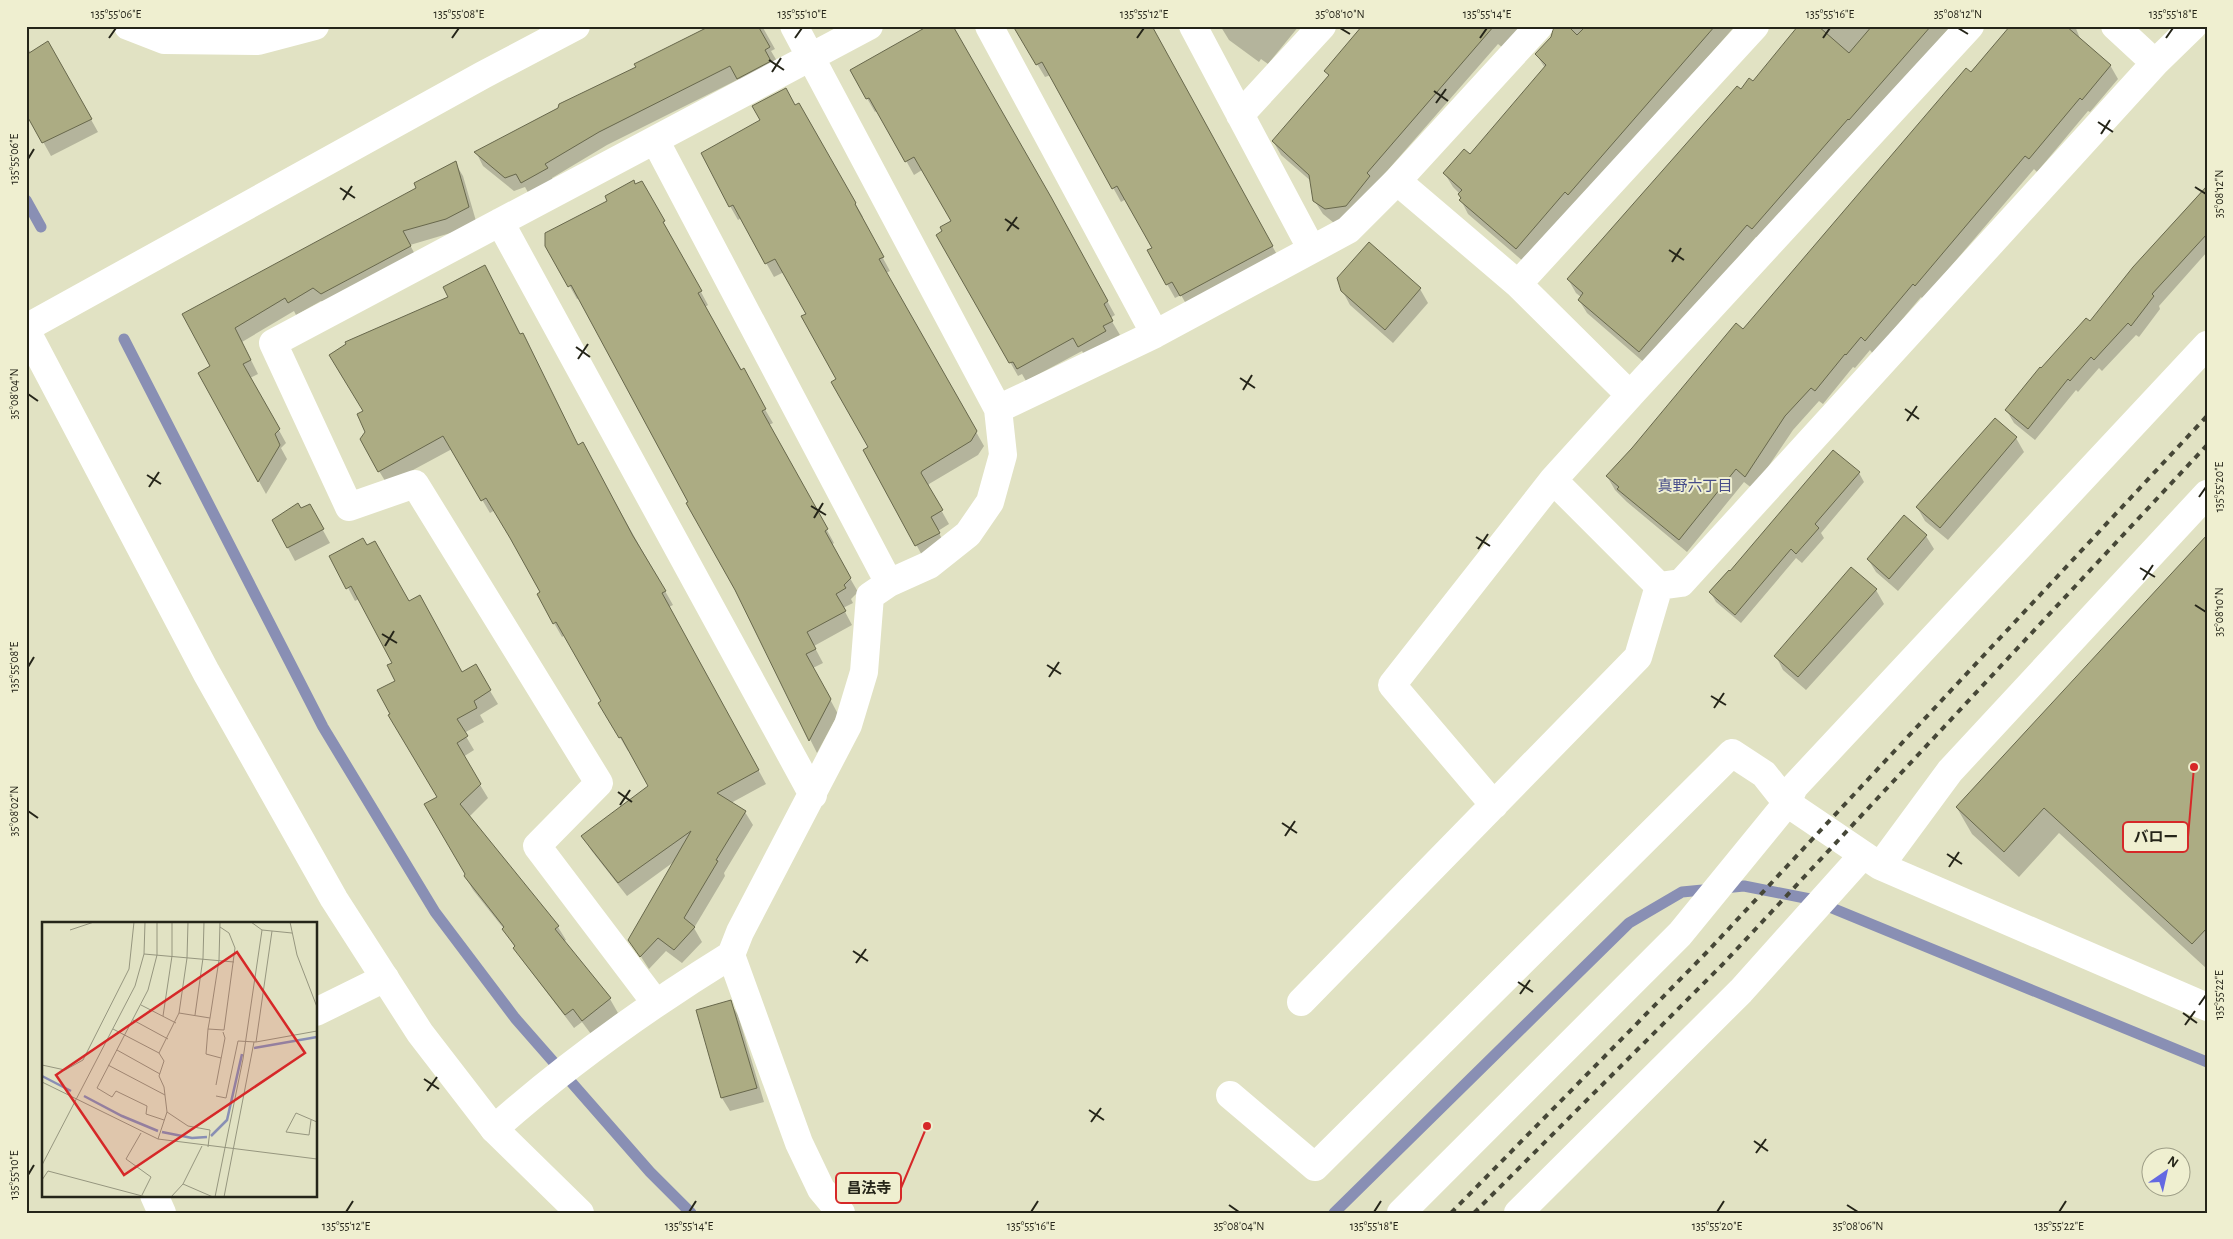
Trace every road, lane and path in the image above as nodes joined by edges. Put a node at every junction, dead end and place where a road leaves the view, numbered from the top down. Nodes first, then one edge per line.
1 (128, 26) edge
2 (315, 26) edge
3 (576, 26) edge
4 (794, 26) edge
5 (869, 26) edge
6 (988, 26) edge
7 (1193, 26) edge
8 (1322, 26) edge
9 (1539, 26) edge
10 (1755, 26) edge
11 (1970, 26) edge
12 (2115, 26) edge
13 (2193, 26) edge
14 (811, 57) junction
15 (2155, 63) junction
16 (1240, 115) junction
17 (655, 140) junction
18 (1397, 181) junction
19 (500, 222) junction
20 (1311, 248) junction
21 (1518, 284) junction
22 (26, 329) edge
23 (1155, 334) junction
24 (2207, 345) edge
25 (1630, 395) junction
26 (998, 409) junction
27 (1553, 480) junction
28 (2207, 494) edge
29 (889, 583) junction
30 (1659, 586) junction
31 (813, 795) junction
32 (1787, 803) junction
33 (1494, 804) junction
34 (1864, 864) junction
35 (731, 955) junction
36 (385, 978) junction
37 (656, 1002) junction
38 (1301, 1002) dead end
39 (2207, 1007) edge
40 (318, 1011) edge
41 (1230, 1096) dead end
42 (494, 1129) junction
43 (154, 1196) edge
44 (162, 1213) edge
45 (580, 1213) edge
46 (841, 1213) edge
47 (1401, 1213) edge
48 (1518, 1213) edge

1 - 2 street
3 - 22 street
4 - 14 street
5 - 14 street
6 - 23 street
7 - 16 street
8 - 16 street
9 - 18 street
10 - 21 street
11 - 25 street
12 - 15 street
13 - 15 street
14 - 17 street
14 - 26 street
15 - 30 street
16 - 20 street
17 - 19 street
17 - 29 street
18 - 20 street
18 - 21 street
19 - 31 street
19 - 37 street
20 - 23 street
21 - 25 street
22 - 36 street
23 - 26 street
24 - 32 street
25 - 27 street
26 - 29 street
27 - 30 street
27 - 33 street
28 - 34 street
29 - 31 street
30 - 33 street
31 - 35 street
32 - 34 street
32 - 41 street
32 - 47 street
33 - 38 street
34 - 39 street
34 - 48 street
35 - 37 street
35 - 46 street
36 - 40 street
36 - 42 street
37 - 42 street
42 - 45 street
43 - 44 street

